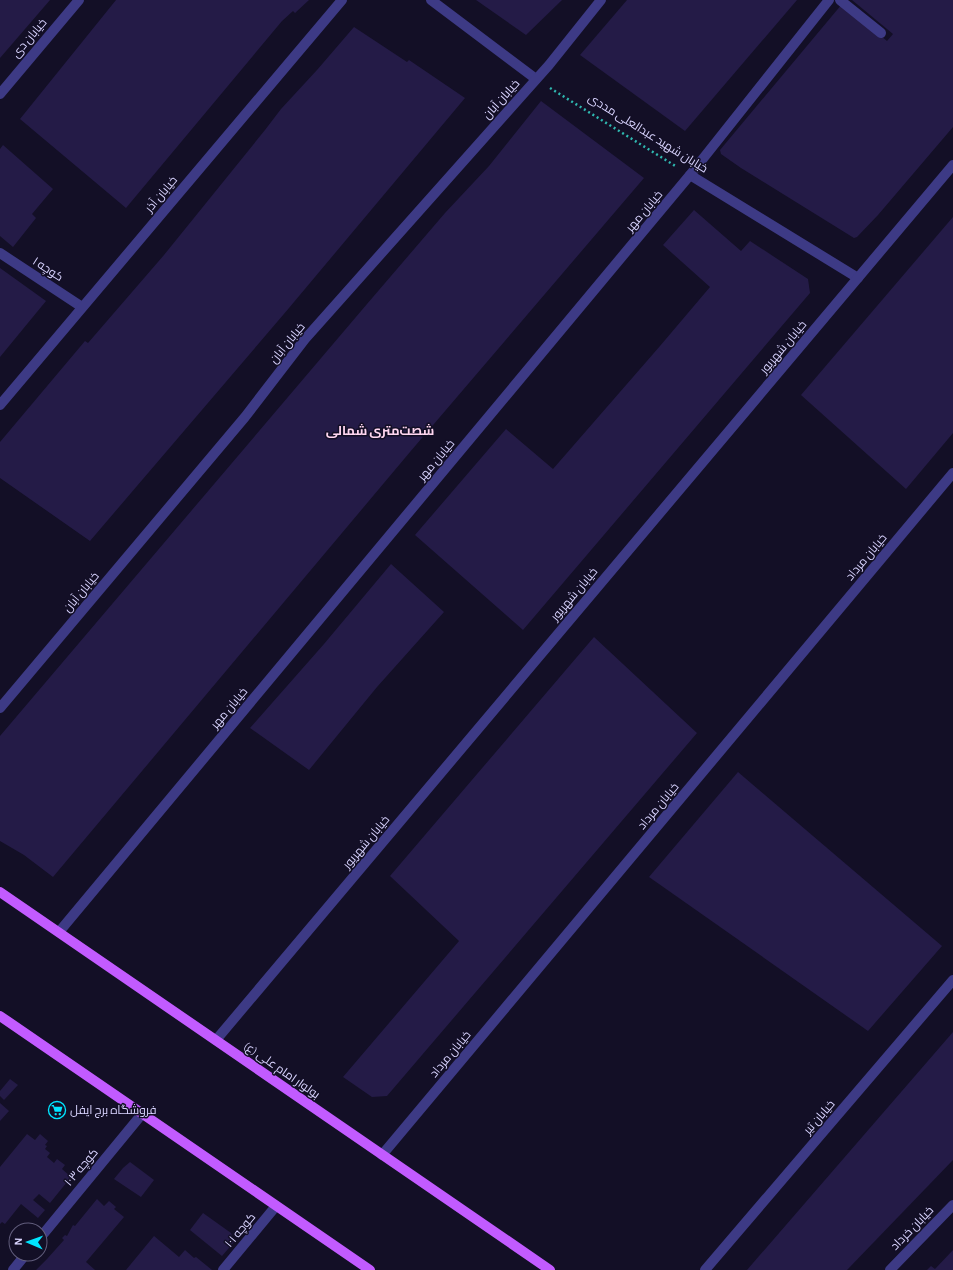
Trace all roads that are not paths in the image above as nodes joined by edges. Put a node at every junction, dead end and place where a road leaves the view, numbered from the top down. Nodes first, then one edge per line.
1 (79, 0) edge
2 (342, 0) edge
3 (431, 0) edge
4 (601, 0) edge
5 (829, 0) edge
6 (840, 0) edge
7 (881, 33) dead end
8 (536, 79) junction
9 (0, 94) edge
10 (953, 165) edge
11 (690, 175) junction
12 (0, 253) edge
13 (858, 278) junction
14 (82, 307) junction
15 (0, 404) edge
16 (953, 473) edge
17 (0, 708) edge
18 (0, 892) edge
19 (59, 932) junction
20 (953, 980) edge
21 (0, 1016) edge
22 (216, 1040) junction
23 (142, 1114) junction
24 (382, 1155) junction
25 (953, 1205) edge
26 (276, 1206) junction
27 (48, 1228) edge
28 (20, 1262) edge
29 (13, 1270) edge
30 (223, 1270) edge
31 (370, 1270) edge
32 (550, 1270) edge
33 (705, 1270) edge
34 (890, 1270) edge

1 - 9 street, خیابان دی
2 - 14 street, خیابان آذر
3 - 8 street
4 - 8 street, خیابان آبان
5 - 11 street, خیابان مهر
6 - 7 street
8 - 17 street, خیابان آبان
10 - 13 street, خیابان شهریور
11 - 13 street, خیابان شهید عبدالعلی مددی
11 - 19 street, خیابان مهر
12 - 14 street, کوچه ۱
13 - 22 street, خیابان شهریور
14 - 15 street, خیابان آذر
16 - 24 street, خیابان مرداد
18 - 19 main road, بولوار امام علی (ع)
19 - 22 main road, بولوار امام علی (ع)
20 - 33 street, خیابان تیر
21 - 23 main road
22 - 24 main road, بولوار امام علی (ع)
23 - 26 main road
23 - 27 street, کوچه ۱۰۳
24 - 32 main road, بولوار امام علی (ع)
25 - 34 street, خیابان خرداد
26 - 30 street, کوچه ۱۰۱
26 - 31 main road
28 - 29 street

